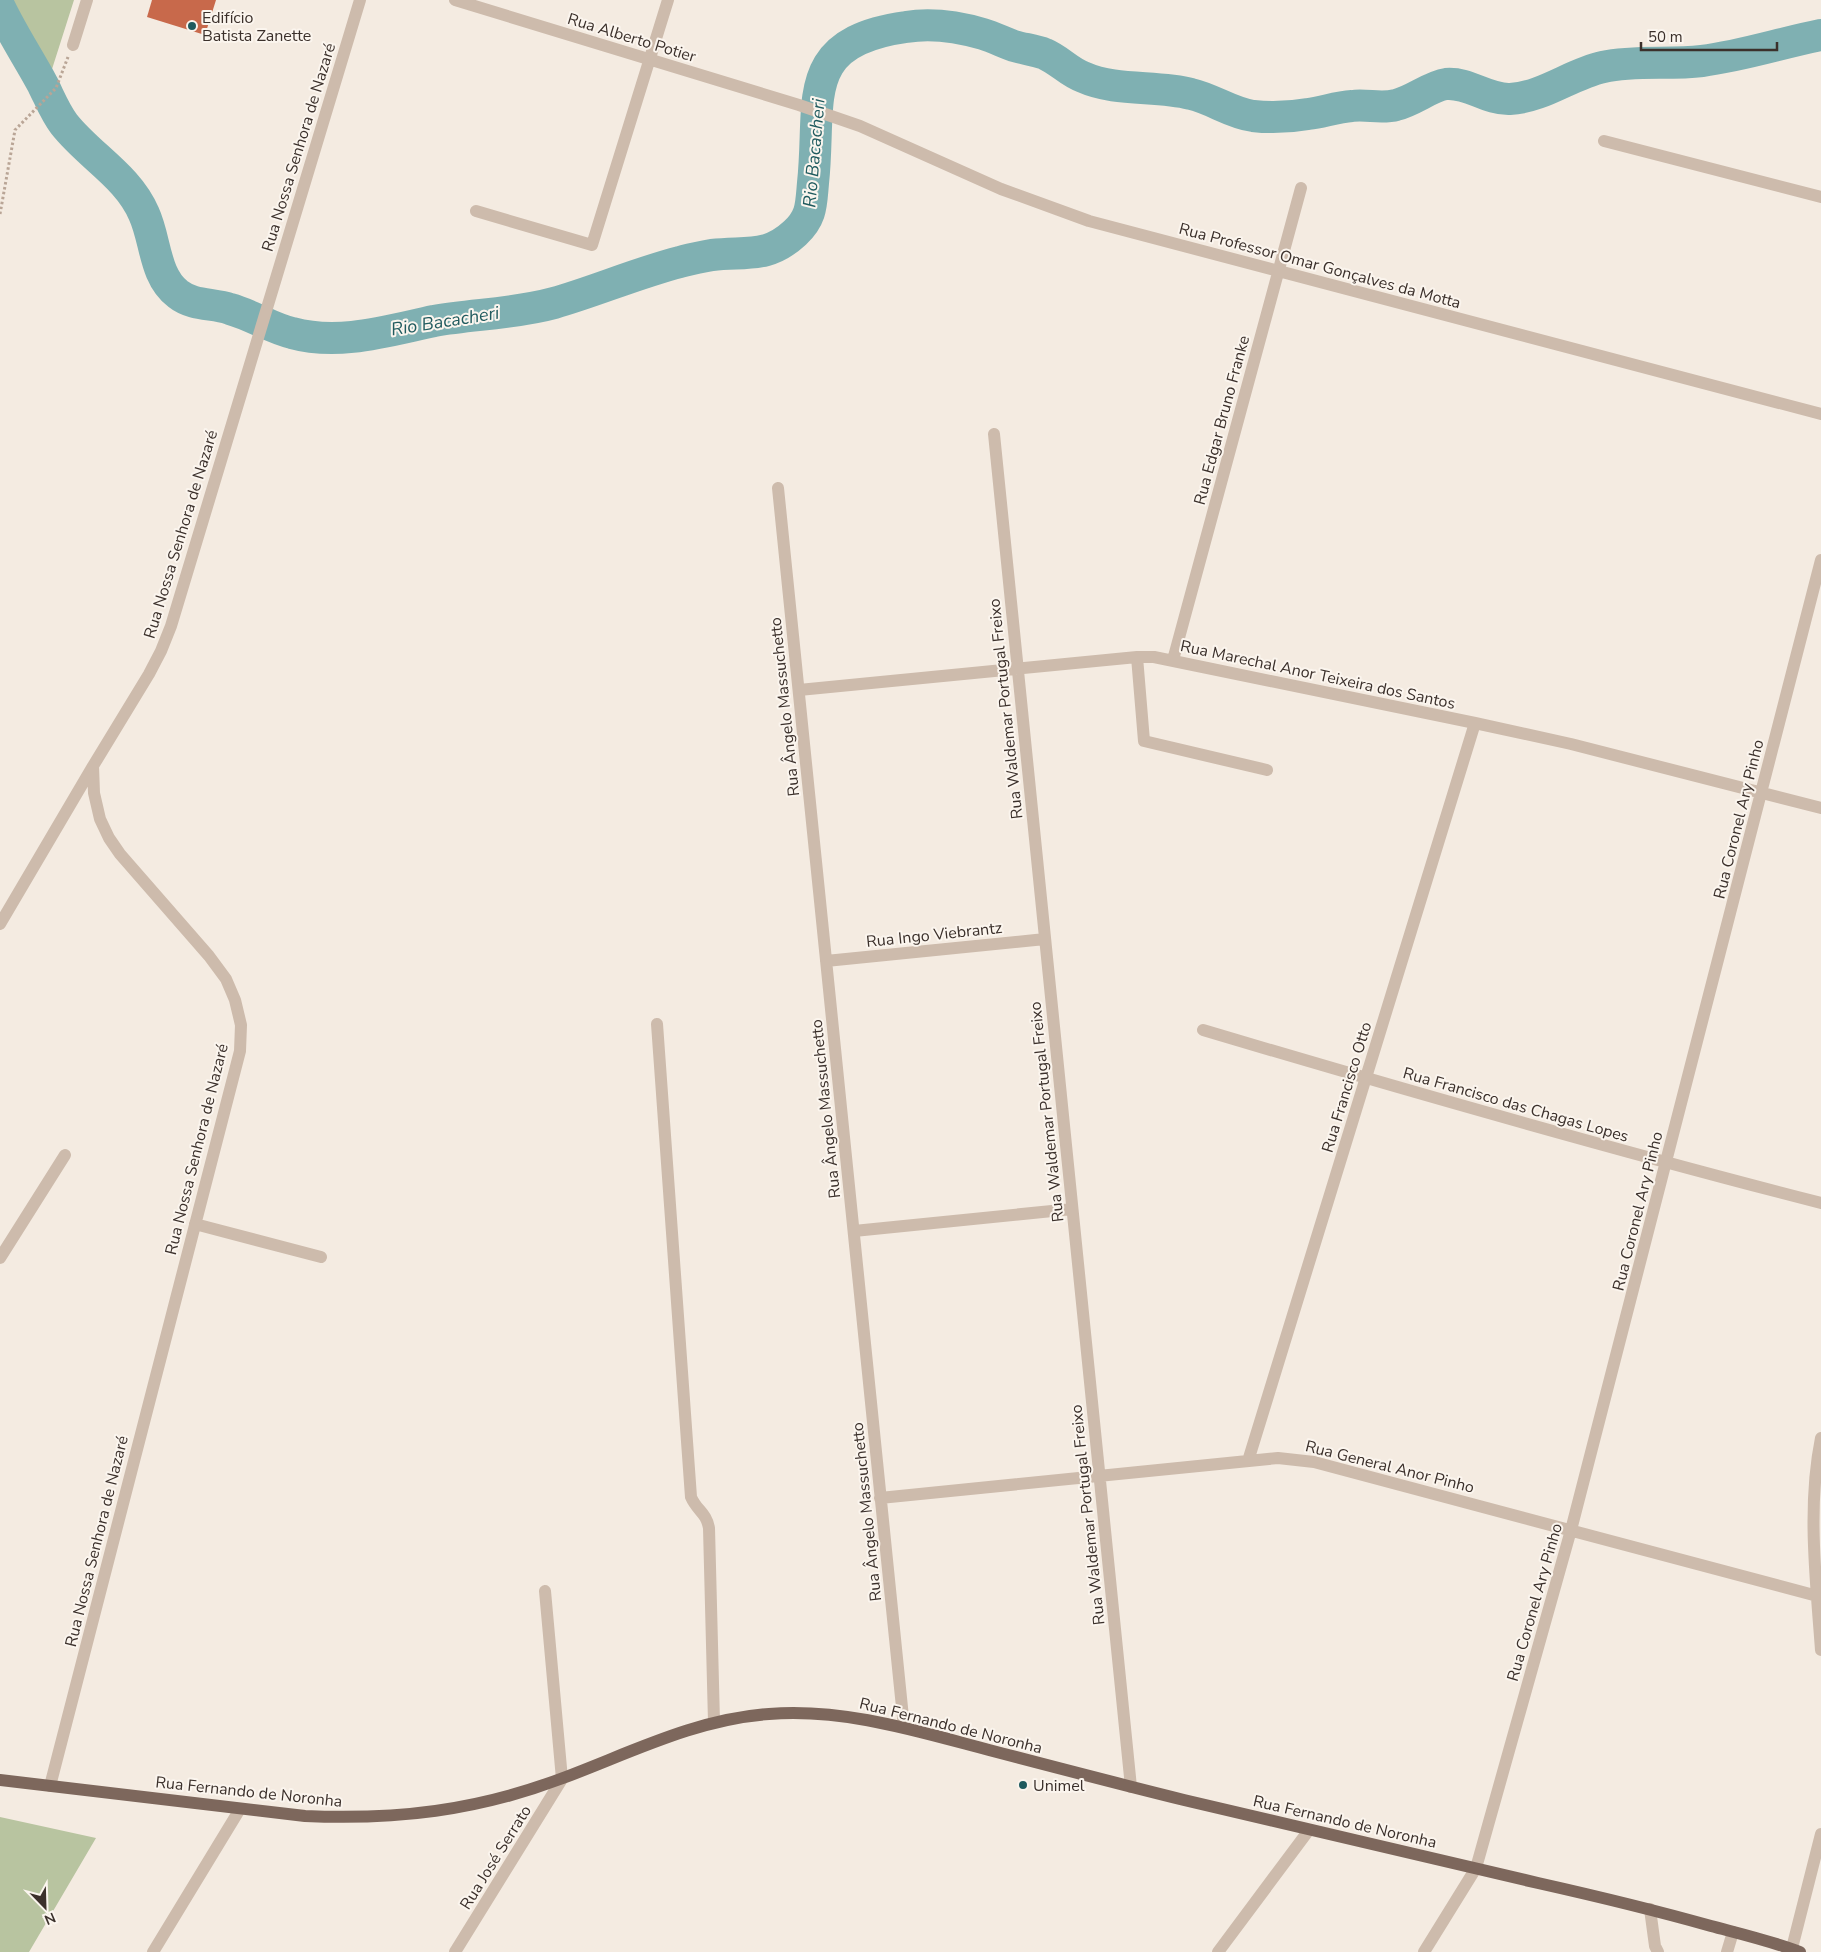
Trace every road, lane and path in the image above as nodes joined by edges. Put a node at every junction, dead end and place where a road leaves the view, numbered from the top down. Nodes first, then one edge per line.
1 (87, 0) edge
2 (360, 0) edge
3 (455, 0) edge
4 (668, 0) edge
5 (73, 45) joint
6 (650, 59) junction
7 (823, 113) joint
8 (1604, 141) dead end
9 (1301, 188) dead end
10 (1821, 197) edge
11 (476, 211) dead end
12 (0, 214) edge
13 (1278, 271) junction
14 (1821, 414) edge
15 (994, 434) dead end
16 (778, 488) dead end
17 (1821, 560) edge
18 (1136, 657) junction
19 (1173, 660) junction
20 (1018, 668) junction
21 (799, 690) junction
22 (1475, 723) junction
23 (93, 766) junction
24 (1267, 770) dead end
25 (1761, 792) junction
26 (1821, 808) edge
27 (0, 924) edge
28 (1045, 939) junction
29 (826, 961) junction
30 (657, 1024) dead end
31 (1203, 1030) dead end
32 (1366, 1079) junction
33 (65, 1155) dead end
34 (1666, 1163) junction
35 (1821, 1203) edge
36 (1072, 1209) junction
37 (195, 1224) junction
38 (854, 1231) junction
39 (321, 1257) dead end
40 (0, 1258) edge
41 (1821, 1438) edge
42 (1248, 1461) junction
43 (1100, 1476) junction
44 (880, 1498) junction
45 (1572, 1530) junction
46 (545, 1591) dead end
47 (1819, 1596) edge
48 (1821, 1650) edge
49 (714, 1722) junction
50 (904, 1727) junction
51 (562, 1779) junction
52 (0, 1780) edge
53 (50, 1786) junction
54 (1131, 1787) junction
55 (240, 1808) junction
56 (1309, 1830) junction
57 (1821, 1834) edge
58 (1476, 1868) junction
59 (1650, 1909) junction
60 (1733, 1932) junction
61 (1794, 1951) edge
62 (153, 1952) edge
63 (455, 1952) edge
64 (1218, 1952) edge
65 (1424, 1952) edge
66 (1658, 1952) edge
67 (1727, 1952) edge

1 - 5 street
2 - 23 street, Rua Nossa Senhora de Nazaré
3 - 6 street, Rua Alberto Potier
4 - 6 street
5 - 12 path
6 - 7 street, Rua Alberto Potier
6 - 11 street
7 - 13 street, Rua Professor Omar Gonçalves da Motta
8 - 10 street
9 - 13 street, Rua Edgar Bruno Franke
13 - 14 street, Rua Professor Omar Gonçalves da Motta
13 - 19 street, Rua Edgar Bruno Franke
15 - 20 street, Rua Waldemar Portugal Freixo
16 - 21 street, Rua Ângelo Massuchetto
17 - 25 street, Rua Coronel Ary Pinho
18 - 19 street, Rua Marechal Anor Teixeira dos Santos
18 - 20 street, Rua Marechal Anor Teixeira dos Santos
18 - 24 street
19 - 22 street, Rua Marechal Anor Teixeira dos Santos
20 - 21 street, Rua Marechal Anor Teixeira dos Santos
20 - 28 street, Rua Waldemar Portugal Freixo
21 - 29 street, Rua Ângelo Massuchetto
22 - 25 street, Rua Marechal Anor Teixeira dos Santos
22 - 32 street, Rua Francisco Otto
23 - 27 street
23 - 37 street, Rua Nossa Senhora de Nazaré
25 - 26 street, Rua Marechal Anor Teixeira dos Santos
25 - 34 street, Rua Coronel Ary Pinho
28 - 29 street, Rua Ingo Viebrantz
28 - 36 street, Rua Waldemar Portugal Freixo
29 - 38 street, Rua Ângelo Massuchetto
30 - 49 street
31 - 32 street, Rua Francisco das Chagas Lopes
32 - 34 street, Rua Francisco das Chagas Lopes
32 - 42 street, Rua Francisco Otto
33 - 40 street
34 - 35 street, Rua Francisco das Chagas Lopes
34 - 45 street, Rua Coronel Ary Pinho
36 - 38 street
36 - 43 street, Rua Waldemar Portugal Freixo
37 - 39 street
37 - 53 street, Rua Nossa Senhora de Nazaré
38 - 44 street, Rua Ângelo Massuchetto
41 - 47 street
42 - 43 street, Rua General Anor Pinho
42 - 45 street, Rua General Anor Pinho
43 - 44 street, Rua General Anor Pinho
43 - 54 street, Rua Waldemar Portugal Freixo
44 - 50 street, Rua Ângelo Massuchetto
45 - 47 street, Rua General Anor Pinho
45 - 58 street, Rua Coronel Ary Pinho
46 - 51 street
47 - 48 street
49 - 50 main road, Rua Fernando de Noronha
49 - 51 main road, Rua Fernando de Noronha
50 - 54 main road, Rua Fernando de Noronha
51 - 55 main road, Rua Fernando de Noronha
51 - 63 street, Rua José Serrato
52 - 53 main road, Rua Fernando de Noronha
53 - 55 main road, Rua Fernando de Noronha
54 - 56 main road, Rua Fernando de Noronha
55 - 62 street
56 - 58 main road, Rua Fernando de Noronha
56 - 64 street
57 - 61 street
58 - 59 main road, Rua Fernando de Noronha
58 - 65 street, Rua Coronel Ary Pinho
59 - 60 main road, Rua Fernando de Noronha
59 - 66 street
60 - 61 main road, Rua Fernando de Noronha
60 - 67 street

